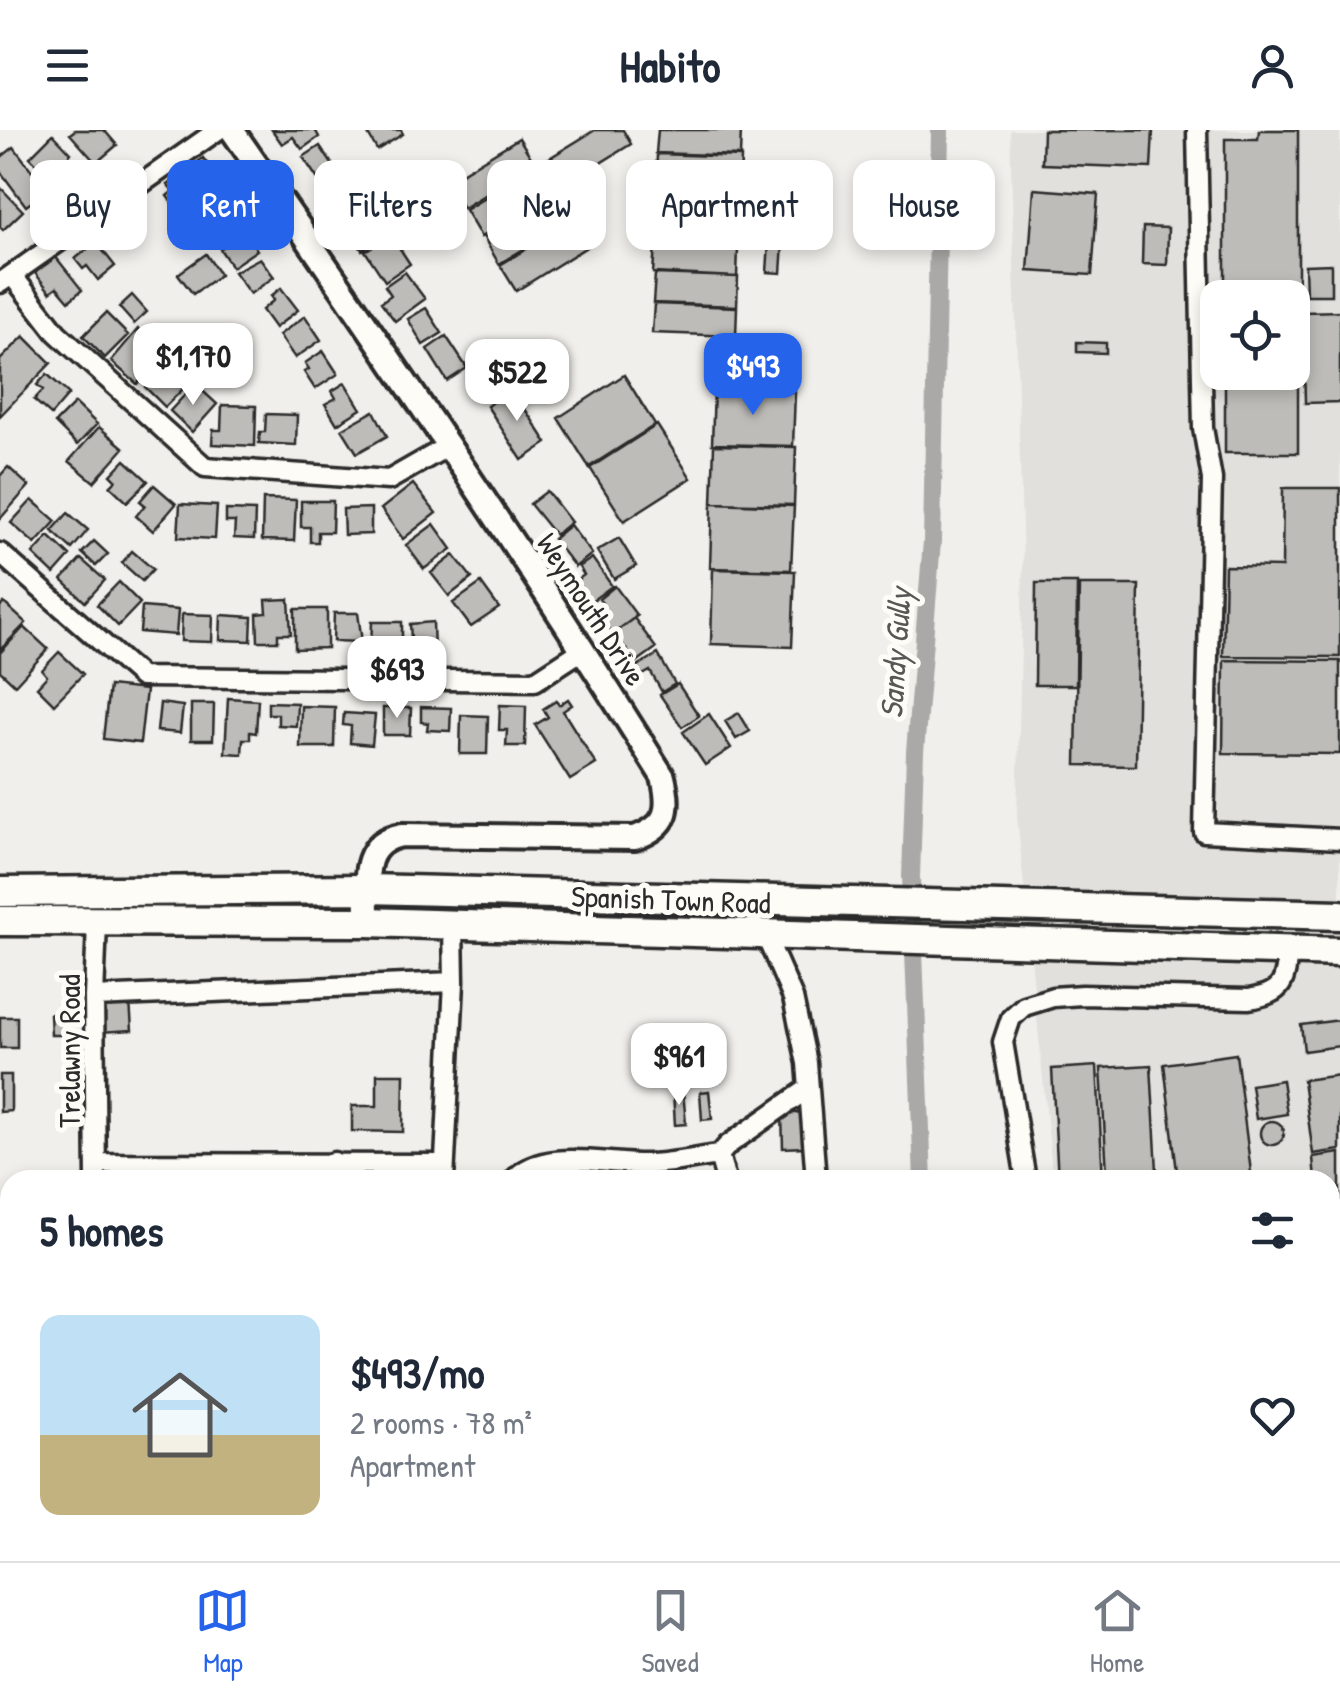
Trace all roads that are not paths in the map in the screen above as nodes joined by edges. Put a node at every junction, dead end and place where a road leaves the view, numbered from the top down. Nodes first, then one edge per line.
1 (218, 130) edge
2 (232, 130) edge
3 (1197, 130) edge
4 (6, 279) edge
5 (450, 445) junction
6 (0, 553) edge
7 (584, 649) junction
8 (1340, 839) edge
9 (368, 889) junction
10 (0, 892) edge
11 (1340, 915) edge
12 (0, 921) edge
13 (366, 922) junction
14 (97, 923) junction
15 (453, 924) junction
16 (765, 934) junction
17 (1288, 950) junction
18 (1340, 952) edge
19 (454, 982) junction
20 (94, 997) junction
21 (809, 1088) junction
22 (719, 1155) junction
23 (96, 1170) edge
24 (443, 1170) edge
25 (528, 1170) edge
26 (635, 1170) edge
27 (652, 1170) edge
28 (723, 1170) edge
29 (815, 1170) edge
30 (1024, 1170) edge

1 - 4 street
2 - 5 street, Weymouth Drive
3 - 8 street
4 - 5 street
5 - 7 street, Weymouth Drive
6 - 7 street
7 - 9 street, Weymouth Drive
9 - 10 highway, Spanish Town Road
9 - 11 highway, Spanish Town Road
9 - 13 street, Weymouth Drive
12 - 14 highway, Spanish Town Road
13 - 14 highway, Spanish Town Road
13 - 15 highway, Spanish Town Road
14 - 20 street, Trelawny Road
15 - 16 highway, Spanish Town Road
15 - 19 street
16 - 17 highway, Spanish Town Road
16 - 21 street
17 - 18 highway, Spanish Town Road
17 - 30 street
19 - 20 street
19 - 24 street
20 - 23 street, Trelawny Road
21 - 22 street
21 - 29 street
22 - 27 street
22 - 28 street
25 - 26 street

